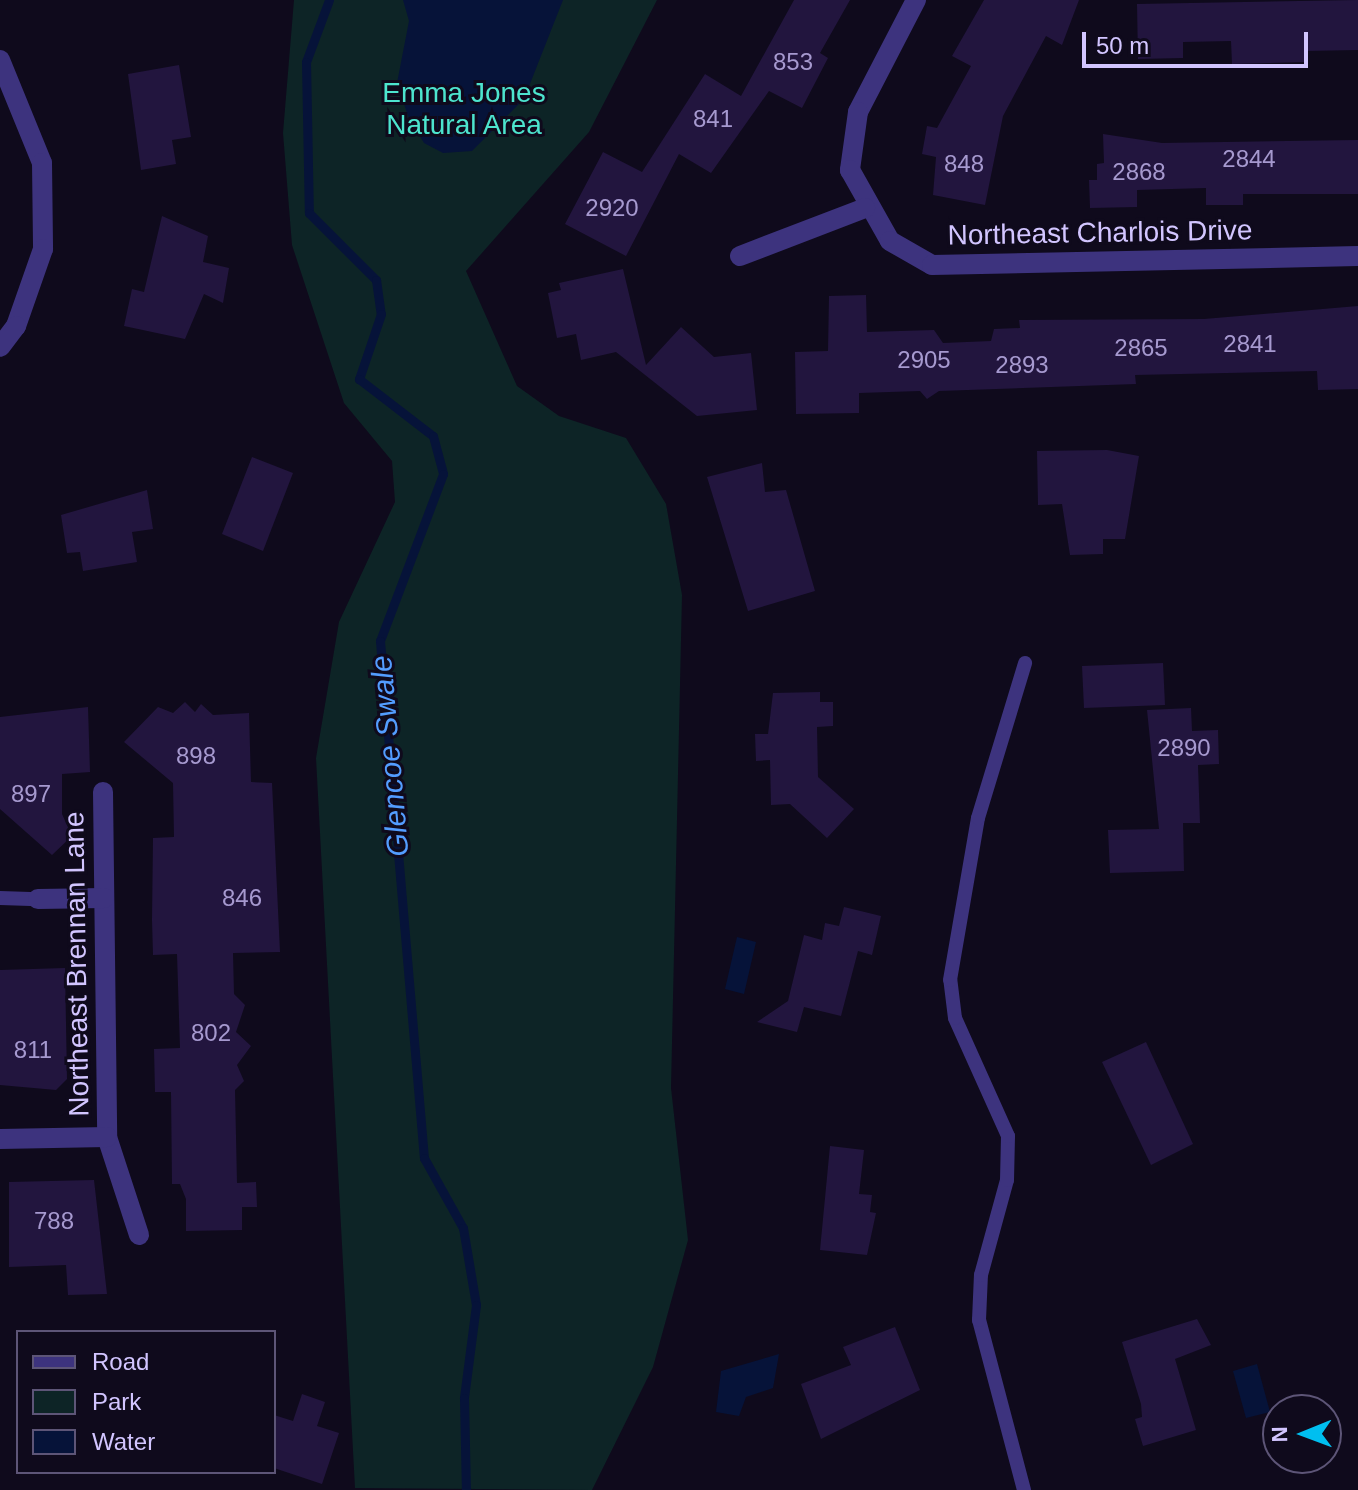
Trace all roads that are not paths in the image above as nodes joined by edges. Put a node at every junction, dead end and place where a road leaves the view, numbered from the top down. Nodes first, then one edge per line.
1 (916, 0) edge
2 (0, 60) edge
3 (865, 208) junction
4 (740, 256) dead end
5 (1358, 256) edge
6 (0, 347) edge
7 (1025, 663) dead end
8 (103, 792) dead end
9 (0, 898) edge
10 (104, 898) junction
11 (38, 899) joint
12 (107, 1137) junction
13 (0, 1139) edge
14 (139, 1235) dead end
15 (1024, 1490) edge

1 - 3 street, Northeast Charlois Drive
2 - 6 street
3 - 4 street
3 - 5 street, Northeast Charlois Drive
7 - 15 lane
8 - 10 street, Northeast Brennan Lane
9 - 11 lane
10 - 11 street
10 - 12 street, Northeast Brennan Lane
12 - 13 street, Northeast Brennan Lane
12 - 14 street, Northeast Brennan Lane

